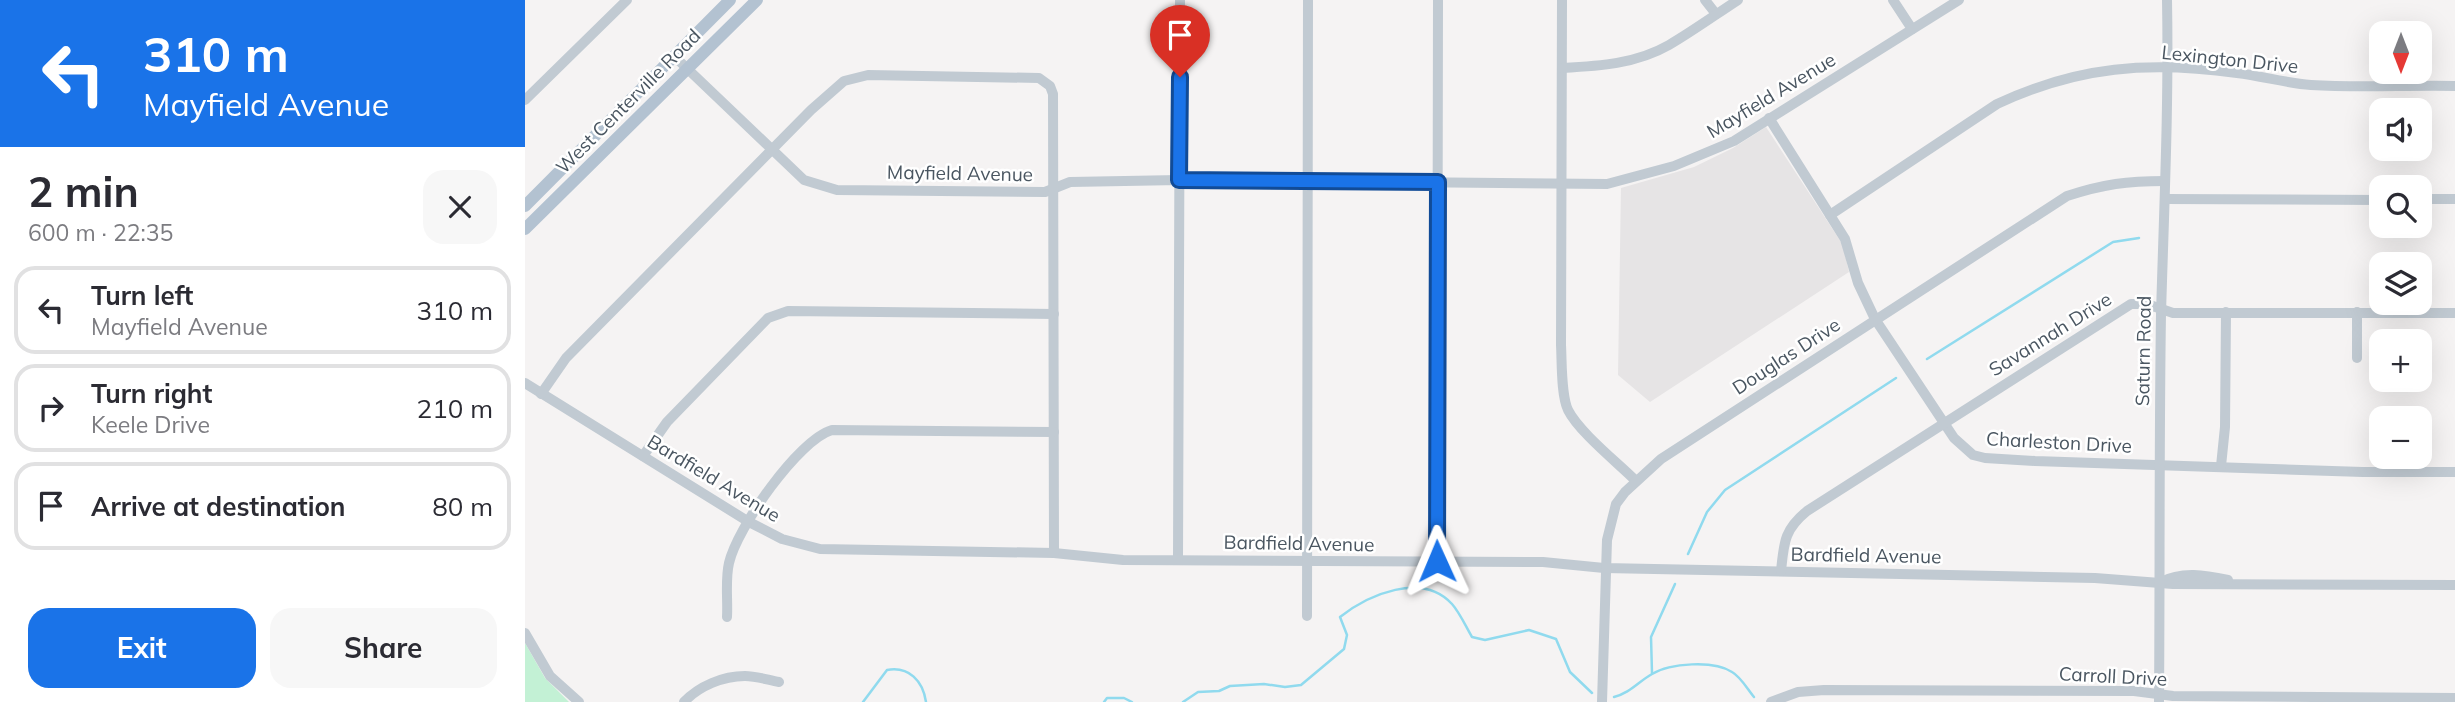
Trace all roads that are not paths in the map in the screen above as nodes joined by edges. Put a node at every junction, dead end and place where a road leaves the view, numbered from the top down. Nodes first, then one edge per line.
1 (628, 0) edge
2 (730, 0) edge
3 (757, 0) edge
4 (1180, 0) edge
5 (1308, 0) edge
6 (1438, 0) edge
7 (1562, 0) edge
8 (1705, 0) edge
9 (1738, 0) edge
10 (1893, 0) edge
11 (1959, 0) edge
12 (2167, 0) edge
13 (1716, 14) junction
14 (1912, 29) junction
15 (674, 57) junction
16 (1562, 68) junction
17 (2169, 68) junction
18 (687, 70) junction
19 (2455, 86) edge
20 (525, 100) edge
21 (1769, 118) junction
22 (773, 150) junction
23 (1179, 180) junction
24 (1308, 181) junction
25 (2165, 181) junction
26 (1438, 182) junction
27 (1562, 184) junction
28 (1055, 190) junction
29 (2165, 199) junction
30 (2432, 199) edge
31 (2455, 199) edge
32 (2369, 200) edge
33 (525, 206) edge
34 (1830, 215) junction
35 (527, 224) edge
36 (2161, 310) junction
37 (2357, 312) junction
38 (2226, 313) junction
39 (2455, 313) edge
40 (1054, 314) junction
41 (1875, 319) junction
42 (2357, 358) dead end
43 (525, 383) edge
44 (541, 394) junction
45 (1943, 422) junction
46 (1054, 432) junction
47 (643, 456) junction
48 (2158, 465) junction
49 (2221, 466) junction
50 (2455, 472) edge
51 (1636, 481) junction
52 (749, 522) junction
53 (1054, 553) junction
54 (1178, 559) junction
55 (1307, 561) junction
56 (1437, 561) junction
57 (1604, 568) junction
58 (1781, 571) junction
59 (2160, 582) junction
60 (2455, 585) edge
61 (1307, 616) dead end
62 (727, 617) dead end
63 (525, 633) edge
64 (779, 682) dead end
65 (2159, 698) edge
66 (2455, 698) edge
67 (2241, 700) edge
68 (2360, 700) edge
69 (579, 702) edge
70 (684, 702) edge
71 (1602, 702) edge
72 (1771, 702) edge

1 - 20 street
2 - 15 main road, West Centerville Road
3 - 18 main road, West Centerville Road
4 - 23 street
5 - 24 street
6 - 26 street
7 - 16 street
8 - 13 street
9 - 13 street
10 - 14 street
11 - 14 street, Mayfield Avenue
12 - 17 street, Saturn Road
13 - 16 street
14 - 21 street, Mayfield Avenue
15 - 18 street, Mayfield Avenue
15 - 33 main road, West Centerville Road
16 - 27 street
17 - 19 street, Lexington Drive
17 - 25 street, Saturn Road
17 - 34 street, Lexington Drive
18 - 22 street, Mayfield Avenue
18 - 35 main road, West Centerville Road
21 - 27 street, Mayfield Avenue
21 - 34 street, Charleston Drive
22 - 28 street, Mayfield Avenue
22 - 28 street
22 - 44 street
23 - 24 street, Mayfield Avenue
23 - 28 street, Mayfield Avenue
23 - 54 street
24 - 26 street, Mayfield Avenue
24 - 55 street
25 - 29 street, Saturn Road
25 - 41 street, Douglas Drive
26 - 27 street, Mayfield Avenue
26 - 56 street
27 - 51 street
28 - 40 street
29 - 32 street
29 - 36 street, Saturn Road
30 - 31 street
34 - 41 street, Charleston Drive
36 - 38 street, Savannah Drive
36 - 45 street, Savannah Drive
36 - 48 street, Saturn Road
37 - 38 street, Savannah Drive
37 - 39 street, Savannah Drive
37 - 42 street
38 - 49 street
40 - 46 street
40 - 47 street
41 - 45 street, Charleston Drive
41 - 51 street, Douglas Drive
43 - 44 street, Bardfield Avenue
44 - 47 street, Bardfield Avenue
45 - 48 street, Charleston Drive
45 - 58 street, Savannah Drive
46 - 52 street
46 - 53 street
47 - 52 street, Bardfield Avenue
48 - 49 street, Charleston Drive
48 - 59 street, Saturn Road
49 - 50 street, Charleston Drive
51 - 57 street, Douglas Drive
52 - 53 street, Bardfield Avenue
52 - 62 street
53 - 54 street, Bardfield Avenue
54 - 55 street, Bardfield Avenue
55 - 56 street, Bardfield Avenue
55 - 61 street
56 - 57 street, Bardfield Avenue
57 - 58 street, Bardfield Avenue
57 - 71 street, Douglas Drive
58 - 59 street, Bardfield Avenue
59 - 60 street, Bardfield Avenue
59 - 65 street, Saturn Road
63 - 69 street
64 - 70 street
65 - 67 street, Carroll Drive
65 - 72 street, Carroll Drive
66 - 68 street, Carroll Drive
67 - 68 street, Carroll Drive

